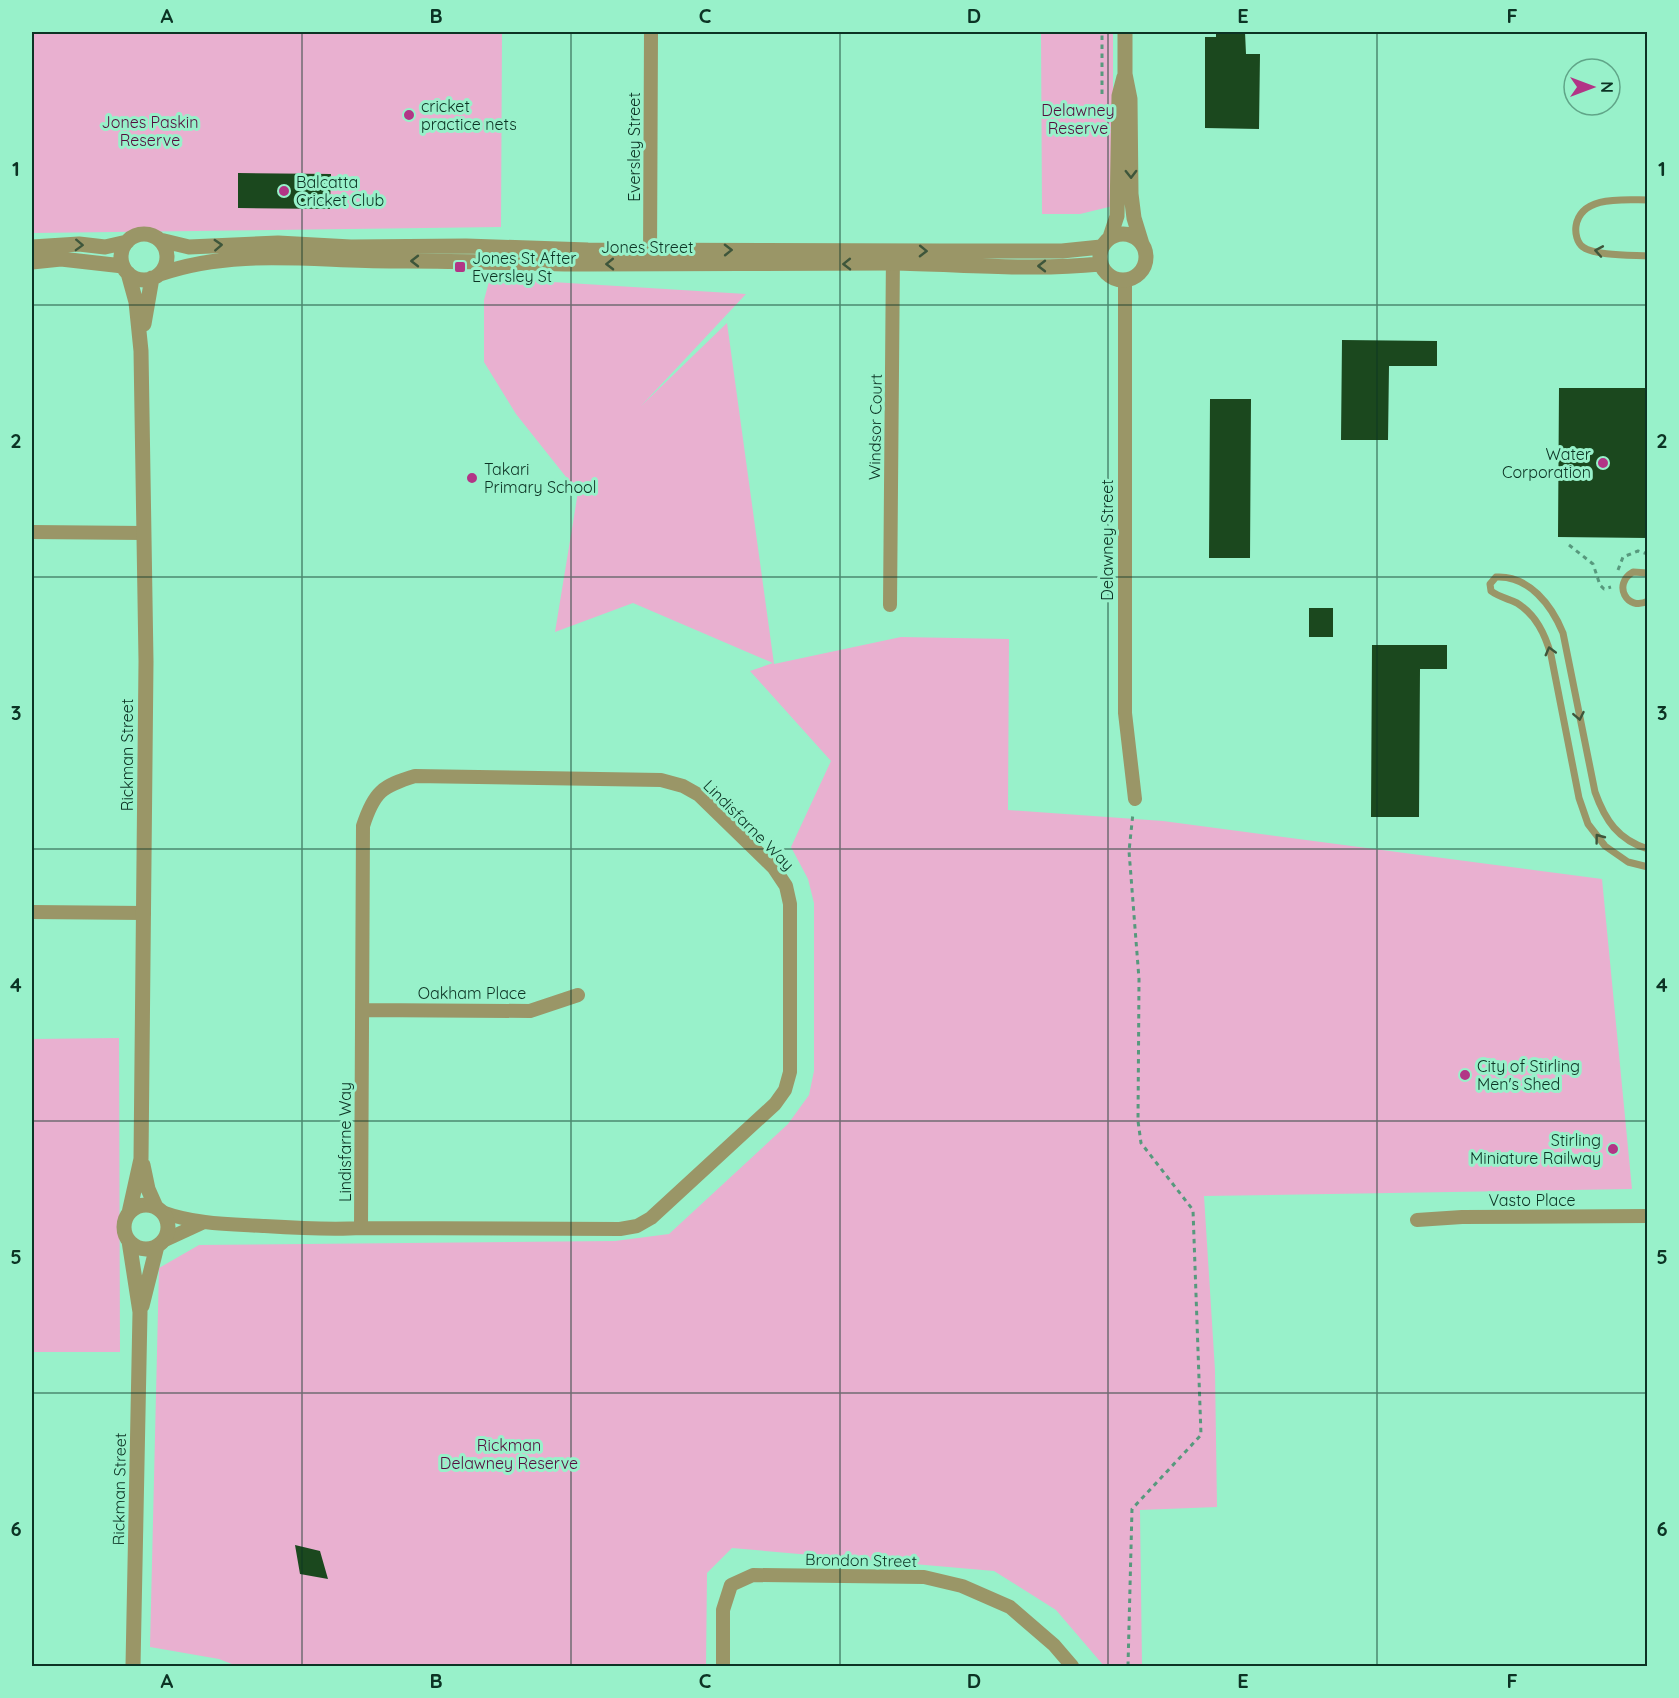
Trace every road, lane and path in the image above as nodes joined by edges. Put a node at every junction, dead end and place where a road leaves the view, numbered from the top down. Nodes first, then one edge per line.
1 (651, 32) edge
2 (1125, 32) edge
3 (1125, 74) junction
4 (1647, 200) edge
5 (160, 240) junction
6 (127, 242) junction
7 (1106, 242) junction
8 (1142, 244) junction
9 (32, 247) edge
10 (1647, 256) edge
11 (650, 257) junction
12 (893, 257) junction
13 (32, 262) edge
14 (1100, 264) junction
15 (126, 270) junction
16 (156, 276) junction
17 (1125, 281) junction
18 (141, 351) junction
19 (32, 532) edge
20 (144, 533) junction
21 (1569, 545) dead end
22 (1647, 554) edge
23 (1617, 571) dead end
24 (1647, 573) edge
25 (1614, 582) dead end
26 (1647, 601) edge
27 (890, 605) dead end
28 (1135, 799) joint
29 (1647, 849) edge
30 (1647, 867) edge
31 (32, 912) edge
32 (144, 913) junction
33 (579, 995) dead end
34 (363, 1010) junction
35 (141, 1159) junction
36 (159, 1210) junction
37 (129, 1213) junction
38 (1647, 1216) edge
39 (1417, 1220) dead end
40 (202, 1223) junction
41 (361, 1228) junction
42 (129, 1241) junction
43 (160, 1243) junction
44 (140, 1312) junction
45 (134, 1666) edge
46 (723, 1666) edge
47 (1072, 1666) edge
48 (1128, 1666) edge

1 - 11 street, Eversley Street
2 - 3 street
3 - 7 street
3 -> 8 street
10 -> 4 lane
5 - 6 street
5 -> 11 street, Jones Street
5 - 16 street
9 -> 6 street
6 - 15 street
7 - 8 street, Jones Street
12 -> 7 street, Jones Street
7 - 14 street
8 - 17 street
11 - 12 street, Jones Street
11 -> 16 street, Jones Street
14 -> 12 street, Jones Street
12 - 27 street, Windsor Court
13 - 15 street
14 - 17 street
15 - 16 street
15 - 18 street, Rickman Street
16 - 18 street, Rickman Street
17 - 28 street, Delawney Street
18 - 20 street, Rickman Street
19 - 20 street
20 - 32 street, Rickman Street
21 - 25 path
22 - 23 path
24 - 26 lane
28 - 48 path
30 -> 29 lane
31 - 32 street
32 - 35 street, Rickman Street
33 - 34 street, Oakham Place
34 - 41 street, Lindisfarne Way
34 - 41 street, Lindisfarne Way
35 - 36 street, Rickman Street
35 - 37 street, Rickman Street
36 - 37 street
36 - 40 street, Lindisfarne Way
36 - 43 street
37 - 42 street
38 - 39 street, Vasto Place
40 - 41 street, Lindisfarne Way
40 - 43 street, Lindisfarne Way
42 - 43 street
42 - 44 street, Rickman Street
43 - 44 street, Rickman Street
44 - 45 street, Rickman Street
46 - 47 street, Brondon Street

